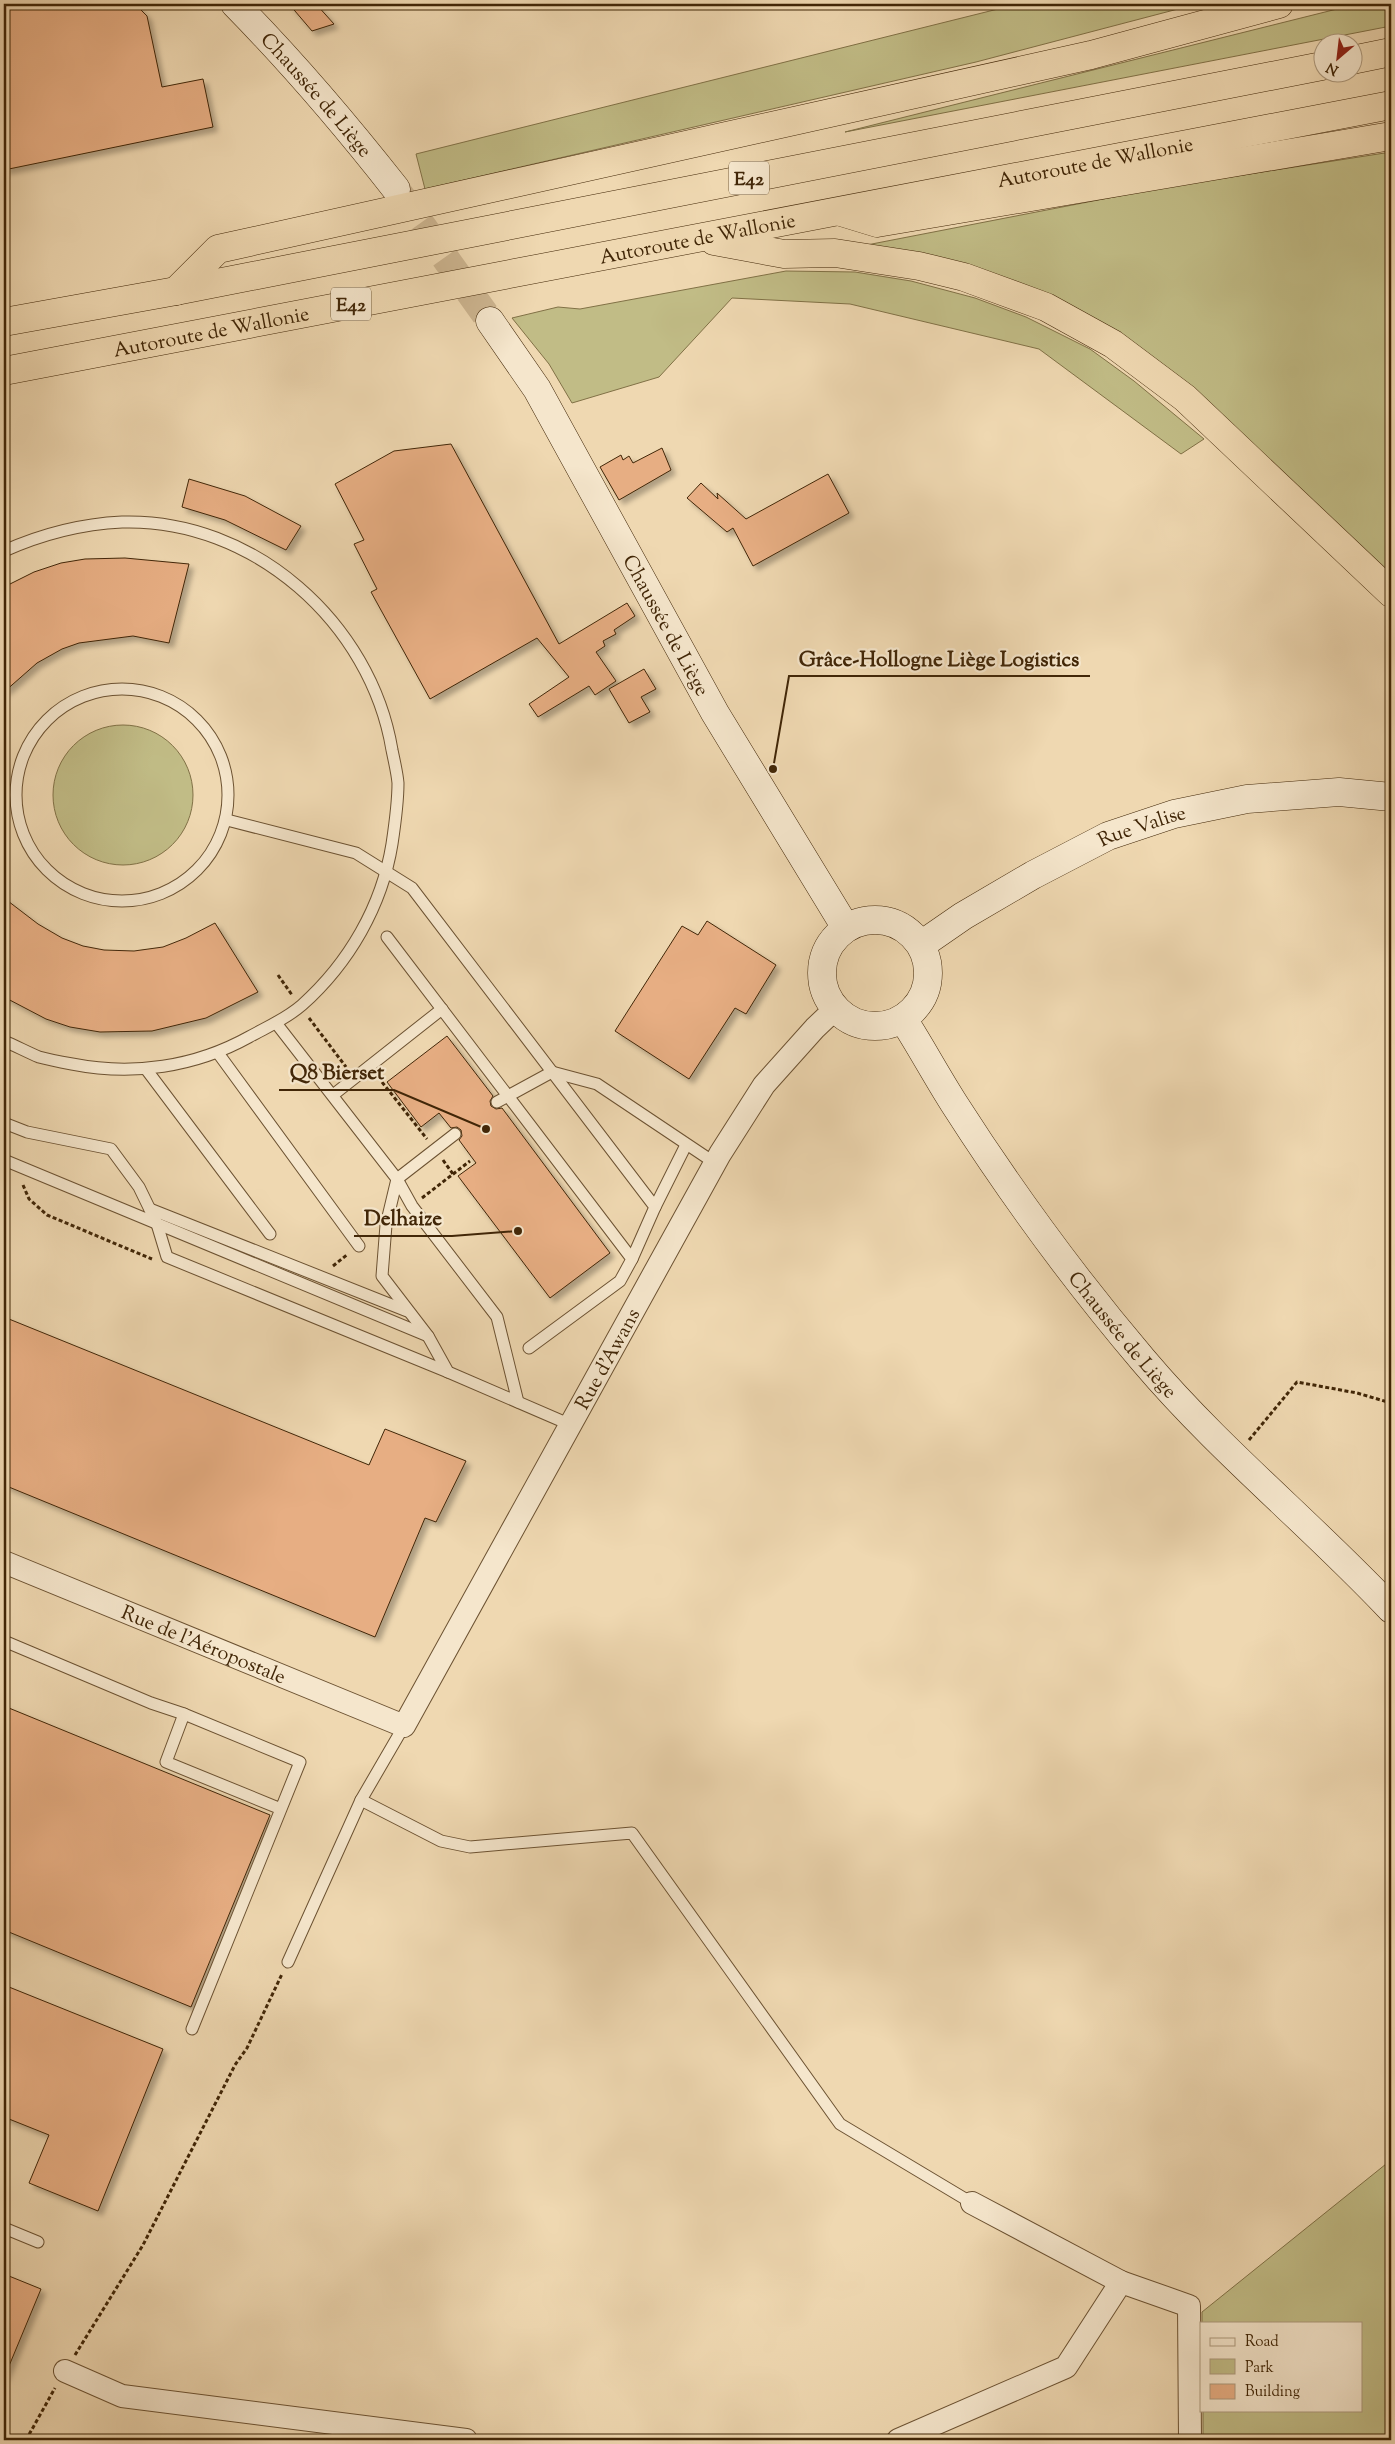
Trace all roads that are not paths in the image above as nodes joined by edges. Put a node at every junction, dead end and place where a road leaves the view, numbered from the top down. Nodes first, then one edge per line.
1 (235, 4) edge
2 (1279, 4) edge
3 (1391, 52) edge
4 (1362, 58) edge
5 (1312, 68) edge
6 (1391, 105) edge
7 (1391, 136) edge
8 (396, 189) tunnel mouth
9 (837, 211) junction
10 (699, 238) junction
11 (176, 291) junction
12 (490, 321) tunnel mouth
13 (4, 322) edge
14 (4, 370) edge
15 (4, 550) edge
16 (1391, 593) edge
17 (1391, 797) edge
18 (227, 820) junction
19 (387, 873) junction
20 (846, 928) junction
21 (387, 937) dead end
22 (921, 945) junction
23 (442, 1009) junction
24 (835, 1009) junction
25 (903, 1019) junction
26 (276, 1023) junction
27 (4, 1041) edge
28 (218, 1054) junction
29 (146, 1069) junction
30 (552, 1072) junction
31 (333, 1095) junction
32 (507, 1095) junction
33 (497, 1102) dead end
34 (4, 1123) edge
35 (455, 1134) dead end
36 (686, 1144) junction
37 (4, 1160) edge
38 (715, 1163) junction
39 (398, 1180) junction
40 (655, 1207) junction
41 (150, 1209) junction
42 (157, 1224) junction
43 (270, 1234) dead end
44 (359, 1246) dead end
45 (632, 1259) junction
46 (409, 1312) junction
47 (428, 1336) junction
48 (529, 1348) dead end
49 (448, 1372) junction
50 (518, 1402) junction
51 (571, 1424) junction
52 (4, 1562) edge
53 (1391, 1609) edge
54 (4, 1640) edge
55 (184, 1714) junction
56 (404, 1726) junction
57 (361, 1800) junction
58 (281, 1808) junction
59 (288, 1962) road end
60 (192, 2029) dead end
61 (972, 2203) joint
62 (4, 2228) edge
63 (38, 2242) dead end
64 (1121, 2282) junction
65 (65, 2371) road end
66 (466, 2440) edge
67 (898, 2440) edge
68 (1190, 2440) edge

1 - 8 main road, Chaussée de Liège
2 - 11 highway
3 - 4 highway
5 - 11 highway, E42
6 - 9 highway, Autoroute de Wallonie / E42
7 - 9 highway
9 - 10 highway, Autoroute de Wallonie / E42
10 - 14 highway, Autoroute de Wallonie / E42
10 - 16 highway
11 - 13 highway, E42
12 - 20 main road, Chaussée de Liège
15 - 19 lane
17 - 22 main road, Rue Valise
18 - 18 lane
18 - 19 lane
19 - 26 lane
19 - 30 lane
20 - 22 main road
20 - 24 main road
21 - 23 lane
22 - 25 main road
23 - 31 lane
23 - 32 lane
24 - 25 main road
24 - 38 street, Rue d'Awans
25 - 53 main road, Chaussée de Liège
26 - 28 lane
26 - 31 lane
27 - 29 lane
28 - 29 lane
28 - 44 lane
29 - 43 lane
30 - 32 lane
30 - 36 lane
30 - 40 lane
31 - 39 lane
32 - 33 lane
32 - 45 lane
34 - 41 lane
35 - 39 lane
36 - 38 lane
36 - 40 lane
37 - 42 lane
38 - 51 street, Rue d'Awans
39 - 46 lane
39 - 50 lane
40 - 45 lane
41 - 42 lane
41 - 46 lane
42 - 47 lane
42 - 49 lane
45 - 48 lane
46 - 47 lane
47 - 49 lane
49 - 50 lane
50 - 51 lane
51 - 56 street, Rue d'Awans
52 - 56 street, Rue de l'Aéropostale
54 - 55 lane
55 - 58 lane
55 - 58 lane
56 - 57 lane
57 - 59 lane
57 - 61 lane
58 - 60 lane
61 - 64 street
62 - 63 lane
64 - 67 street
64 - 68 street
65 - 66 street

